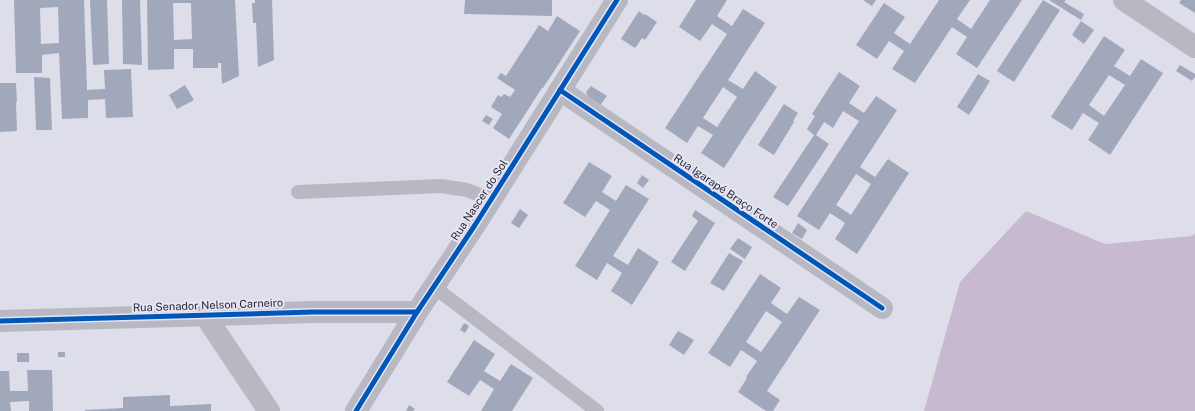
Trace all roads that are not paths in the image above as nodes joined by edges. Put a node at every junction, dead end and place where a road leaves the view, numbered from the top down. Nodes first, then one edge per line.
1 (617, 0) edge
2 (1124, 0) edge
3 (1195, 47) edge
4 (560, 90) junction
5 (298, 192) dead end
6 (492, 200) junction
7 (434, 287) junction
8 (882, 308) dead end
9 (417, 312) junction
10 (204, 314) junction
11 (0, 321) edge
12 (269, 411) edge
13 (356, 411) edge
14 (597, 411) edge

1 - 4 street, Rua Nascer do Sol
2 - 3 street
4 - 6 street, Rua Nascer do Sol
4 - 8 street, Rua Igarapé Braço Forte
5 - 6 lane
6 - 7 street, Rua Nascer do Sol
7 - 9 street, Rua Nascer do Sol
7 - 14 lane
9 - 10 street, Rua Senador Nelson Carneiro
9 - 13 street, Rua Nascer do Sol
10 - 11 street, Rua Senador Nelson Carneiro
10 - 12 street

